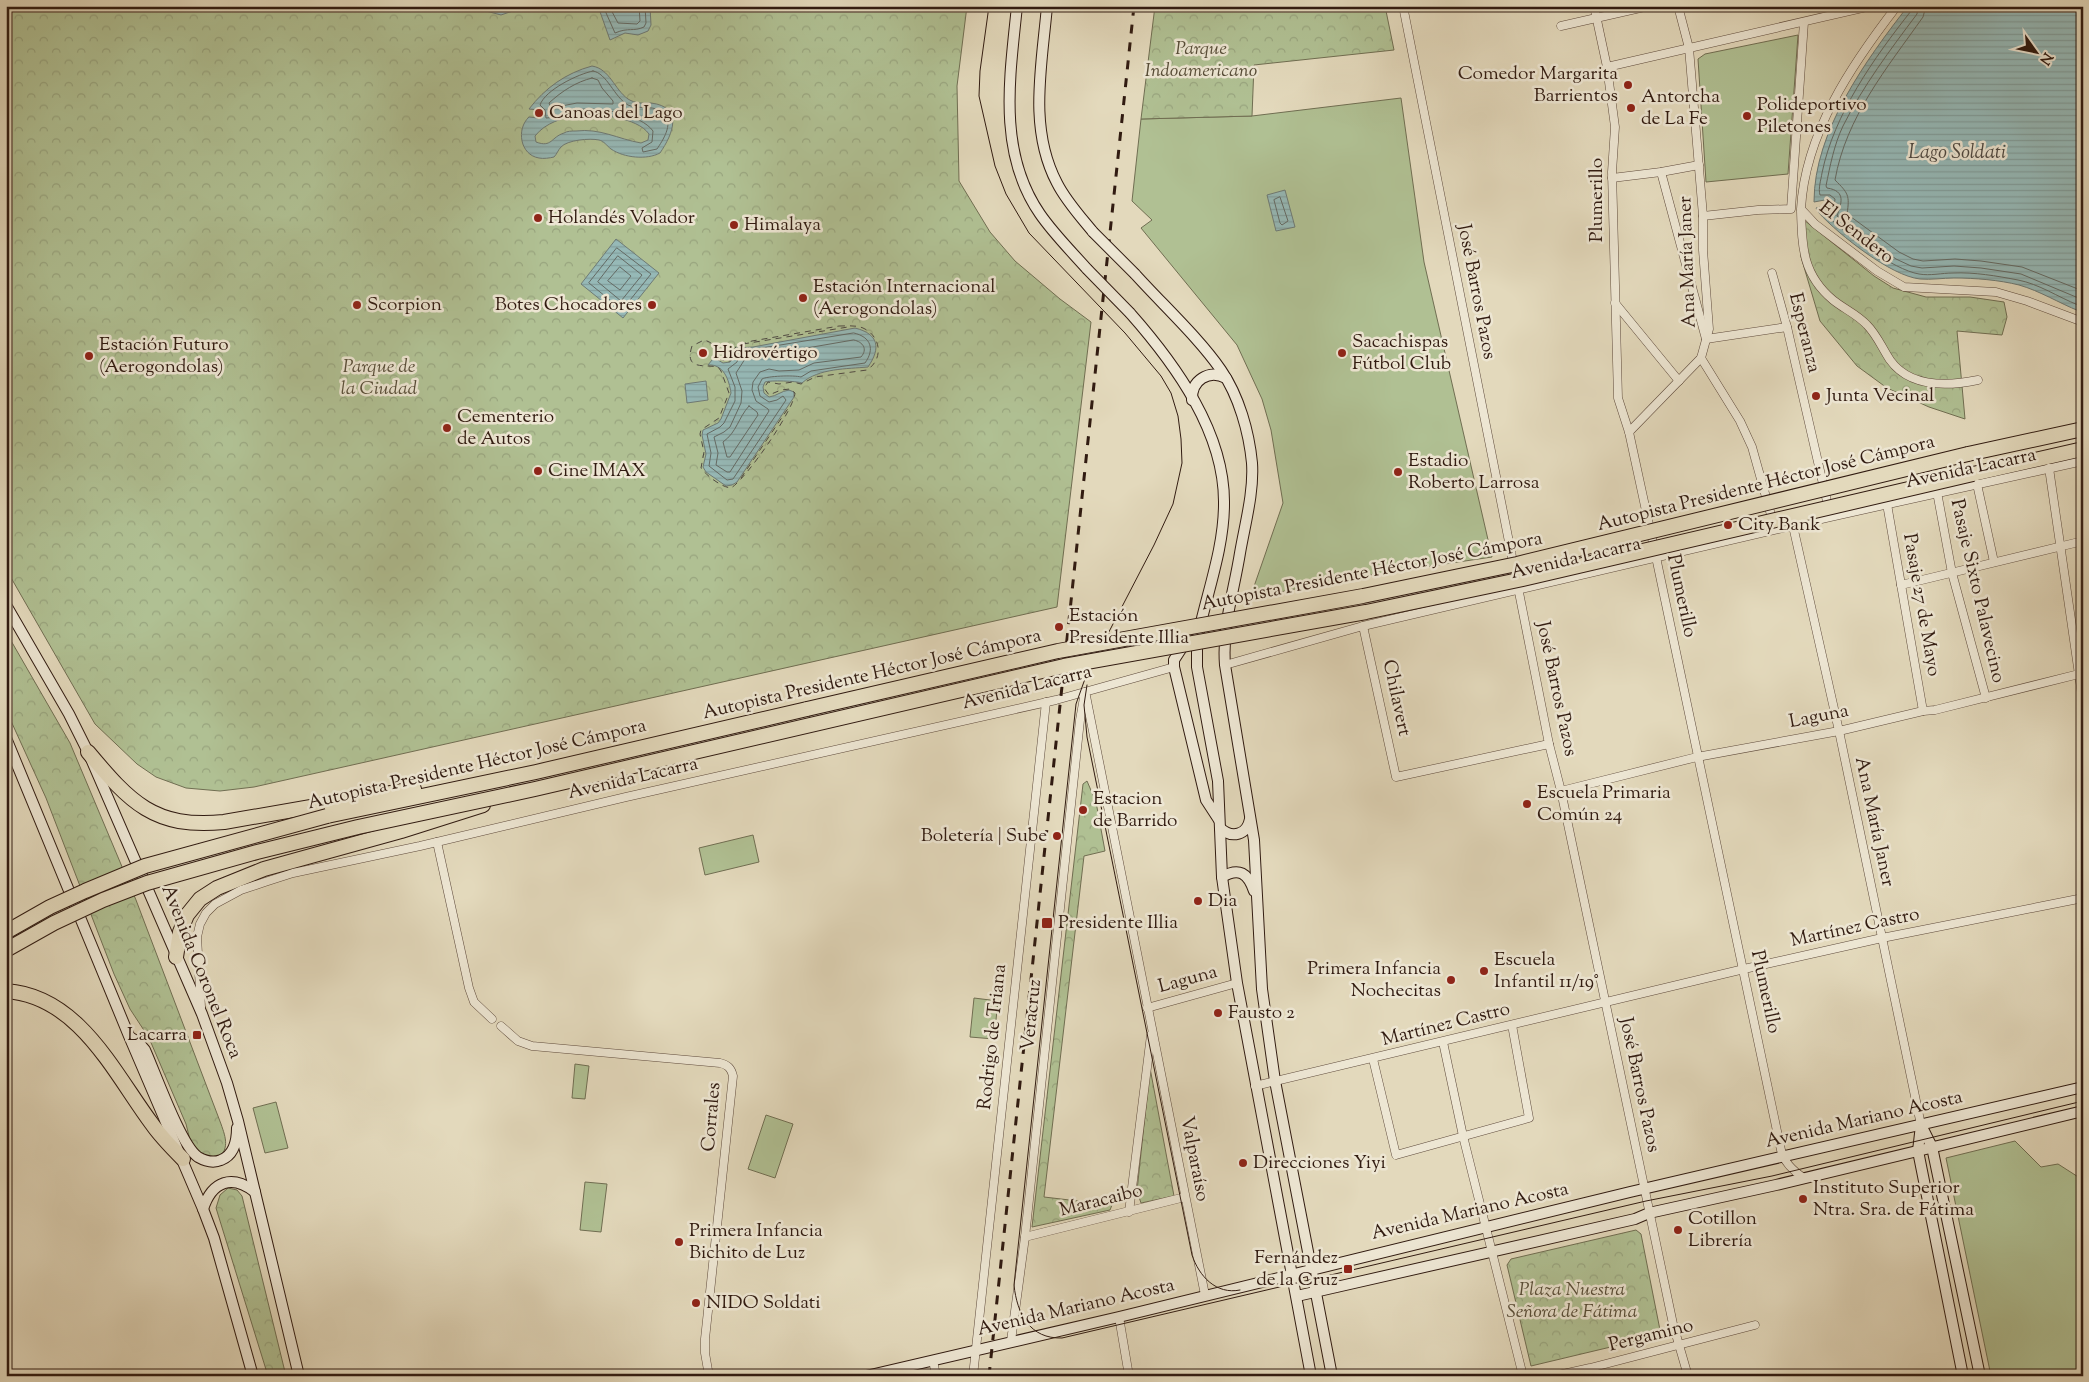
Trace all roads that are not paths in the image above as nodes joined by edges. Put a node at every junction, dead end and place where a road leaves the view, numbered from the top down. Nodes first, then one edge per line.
1 (1017, 6) edge
2 (1048, 6) edge
3 (1403, 6) edge
4 (1594, 6) edge
5 (1649, 6) edge
6 (1678, 6) edge
7 (1871, 6) edge
8 (1897, 6) edge
9 (1596, 18) junction
10 (1804, 22) junction
11 (1561, 26) dead end
12 (1689, 48) junction
13 (1607, 67) junction
14 (1699, 165) junction
15 (1661, 172) junction
16 (1612, 178) junction
17 (1801, 209) junction
18 (1703, 216) junction
19 (1772, 273) dead end
20 (1615, 303) junction
21 (2083, 322) edge
22 (1788, 326) junction
23 (1706, 339) junction
24 (1702, 358) junction
25 (1226, 378) junction
26 (1978, 380) dead end
27 (1679, 381) junction
28 (1192, 400) junction
29 (2083, 428) edge
30 (1629, 432) junction
31 (2083, 449) edge
32 (2083, 461) edge
33 (2050, 468) junction
34 (1975, 479) junction
35 (1937, 492) junction
36 (1887, 504) junction
37 (1830, 517) junction
38 (1793, 526) junction
39 (1776, 530) junction
40 (2083, 541) edge
41 (2061, 546) junction
42 (1656, 557) junction
43 (1994, 562) junction
44 (1952, 573) junction
45 (1901, 585) junction
46 (1519, 590) junction
47 (6, 605) edge
48 (1364, 626) junction
49 (1199, 631) junction
50 (1225, 665) junction
51 (1174, 667) junction
52 (2081, 674) edge
53 (1085, 692) junction
54 (1986, 698) junction
55 (1046, 702) junction
56 (2083, 702) edge
57 (1923, 711) junction
58 (1839, 731) junction
59 (6, 738) edge
60 (1549, 744) junction
61 (88, 752) junction
62 (1697, 756) junction
63 (536, 772) junction
64 (535, 789) junction
65 (1561, 791) junction
66 (1251, 817) junction
67 (1220, 824) junction
68 (437, 842) junction
69 (1222, 877) junction
70 (2083, 898) edge
71 (1257, 901) junction
72 (6, 932) edge
73 (1882, 938) junction
74 (6, 950) edge
75 (176, 957) junction
76 (1744, 969) junction
77 (1237, 983) junction
78 (6, 991) edge
79 (1605, 1004) junction
80 (1147, 1008) junction
81 (202, 1014) junction
82 (492, 1019) dead end
83 (1512, 1025) junction
84 (500, 1026) dead end
85 (1152, 1030) junction
86 (129, 1036) junction
87 (1443, 1042) junction
88 (1373, 1059) junction
89 (1275, 1081) junction
90 (1255, 1086) junction
91 (2083, 1087) edge
92 (2083, 1111) edge
93 (238, 1121) junction
94 (1921, 1125) junction
95 (1463, 1136) junction
96 (1932, 1147) junction
97 (1918, 1151) junction
98 (1782, 1157) junction
99 (182, 1159) junction
100 (1804, 1178) junction
101 (1644, 1189) junction
102 (255, 1192) junction
103 (1185, 1197) junction
104 (204, 1209) junction
105 (1129, 1212) junction
106 (1649, 1213) junction
107 (1485, 1227) junction
108 (1025, 1237) junction
109 (1492, 1251) junction
110 (1311, 1268) junction
111 (1958, 1268) junction
112 (1942, 1272) junction
113 (1293, 1273) junction
114 (1316, 1291) junction
115 (1205, 1295) junction
116 (1297, 1296) junction
117 (1119, 1317) junction
118 (1755, 1325) dead end
119 (1011, 1341) junction
120 (1680, 1345) junction
121 (977, 1349) junction
122 (933, 1360) junction
123 (253, 1376) edge
124 (299, 1376) edge
125 (710, 1376) edge
126 (866, 1376) edge
127 (936, 1376) edge
128 (973, 1376) edge
129 (1129, 1376) edge
130 (1311, 1376) edge
131 (1332, 1376) edge
132 (1523, 1376) edge
133 (1554, 1376) edge
134 (1688, 1376) edge
135 (1963, 1376) edge
136 (1980, 1376) edge

1 - 28 main road, bridge
2 - 25 main road, bridge
3 - 46 street, José Barros Pazos
4 - 9 street, Plumerillo
5 - 9 street
6 - 12 street, Ana María Janer
7 - 10 street
8 - 17 street, El Sendero
9 - 11 street
9 - 13 street, Plumerillo
10 - 12 street
10 - 18 street
12 - 13 street
12 - 14 street, Ana María Janer
13 - 16 street, Plumerillo
14 - 15 street
14 - 18 street, Ana María Janer
15 - 16 street
15 - 23 street
16 - 20 street, Plumerillo
17 - 21 street, El Sendero
17 - 26 street
18 - 23 street, Ana María Janer
19 - 22 street, Esperanza
20 - 27 street
20 - 30 street, Plumerillo
22 - 23 street
22 - 37 street, Esperanza
23 - 24 street, Ana María Janer
24 - 27 street
24 - 39 street
25 - 28 main road
25 - 50 main road
27 - 30 street
28 - 49 main road
29 - 63 highway, Autopista Presidente Héctor José Cámpora, bridge
30 - 42 street, Plumerillo
31 - 34 highway, Autopista Presidente Héctor José Cámpora
32 - 33 street, Avenida Lacarra
33 - 34 street, Avenida Lacarra
33 - 41 street
34 - 35 street, Avenida Lacarra
34 - 43 street
34 - 64 highway, Autopista Presidente Héctor José Cámpora, bridge
35 - 36 street, Avenida Lacarra
35 - 44 street, Pasaje Sixto Palavecino
36 - 37 street, Avenida Lacarra
36 - 45 street, Pasaje 27 de Mayo
37 - 38 street, Avenida Lacarra
38 - 39 street, Avenida Lacarra
38 - 58 street, Ana María Janer
39 - 42 street, Avenida Lacarra
40 - 41 street
41 - 43 street
41 - 52 street
42 - 46 street, Avenida Lacarra
42 - 62 street, Plumerillo
43 - 44 street
44 - 45 street
44 - 54 street, Pasaje Sixto Palavecino
45 - 57 street, Pasaje 27 de Mayo
46 - 48 street, Avenida Lacarra
46 - 60 street, José Barros Pazos
47 - 61 main road, Avenida Coronel Roca
48 - 50 street, Avenida Lacarra
48 - 60 street, Chilavert
49 - 51 main road
49 - 67 main road
50 - 66 main road
51 - 53 street, Avenida Lacarra
51 - 67 main road
52 - 54 street, Laguna
52 - 56 street
53 - 55 street, Avenida Lacarra
53 - 80 street, Valparaíso
53 - 108 street, Veracruz
54 - 57 street, Laguna
55 - 68 street, Avenida Lacarra
55 - 121 street, Rodrigo de Triana
57 - 58 street, Laguna
58 - 62 street, Laguna
58 - 73 street, Ana María Janer
59 - 86 main road
60 - 65 street, José Barros Pazos
61 - 63 highway
61 - 75 main road, Avenida Coronel Roca
62 - 65 street, Laguna
62 - 76 street, Plumerillo
63 - 72 highway, Autopista Presidente Héctor José Cámpora, bridge
64 - 74 highway, Autopista Presidente Héctor José Cámpora, bridge
64 - 75 highway, bridge
65 - 79 street, José Barros Pazos
66 - 67 main road
66 - 71 main road
67 - 69 main road
68 - 81 street, Avenida Lacarra
68 - 82 street
69 - 71 main road
69 - 77 main road
70 - 73 street, Martínez Castro
71 - 89 main road
73 - 76 street, Martínez Castro
73 - 94 street, Ana María Janer
75 - 81 main road, Avenida Coronel Roca
76 - 79 street, Martínez Castro
76 - 98 street, Plumerillo
77 - 80 street, Laguna
77 - 90 main road
78 - 99 highway
79 - 83 street, Martínez Castro
79 - 101 street, José Barros Pazos
80 - 85 street, Valparaíso
81 - 93 main road, Avenida Coronel Roca
83 - 87 street, Martínez Castro
83 - 95 street
84 - 125 street, Corrales
85 - 103 street, Valparaíso
85 - 105 street, Valparaíso
86 - 93 main road
86 - 99 main road
87 - 88 street, Martínez Castro
87 - 95 street
88 - 89 street, Martínez Castro
88 - 95 street
89 - 90 street, Martínez Castro
89 - 110 main road
90 - 113 main road
91 - 94 main road, Avenida Mariano Acosta
92 - 96 main road
93 - 102 main road, Avenida Coronel Roca
94 - 96 main road
94 - 97 main road
94 - 98 main road, Avenida Mariano Acosta
95 - 107 street
96 - 97 main road
96 - 111 main road
97 - 100 main road
97 - 112 main road
98 - 100 street
98 - 101 main road, Avenida Mariano Acosta
99 - 104 main road
100 - 106 main road
101 - 106 street, José Barros Pazos
101 - 107 main road, Avenida Mariano Acosta
102 - 104 main road
102 - 124 main road, Avenida Coronel Roca
103 - 105 street, Maracaibo
103 - 115 street, Valparaíso
104 - 123 main road
105 - 108 street, Maracaibo
106 - 109 main road
106 - 120 street, José Barros Pazos
107 - 109 street
107 - 110 main road, Avenida Mariano Acosta
108 - 119 street, Veracruz
109 - 114 main road
109 - 132 street
110 - 113 main road, Avenida Mariano Acosta
110 - 114 main road
111 - 112 main road
111 - 136 main road
112 - 135 main road
113 - 115 main road, Avenida Mariano Acosta
113 - 116 main road
114 - 116 main road
114 - 131 main road
115 - 117 main road, Avenida Mariano Acosta
116 - 130 main road
117 - 119 main road, Avenida Mariano Acosta
117 - 129 street
118 - 120 street, Pergamino
119 - 121 main road, Avenida Mariano Acosta
120 - 133 street, Pergamino
120 - 134 street, José Barros Pazos
121 - 122 main road, Avenida Mariano Acosta
121 - 128 street, Rodrigo de Triana
122 - 126 main road, Avenida Mariano Acosta
122 - 127 street

